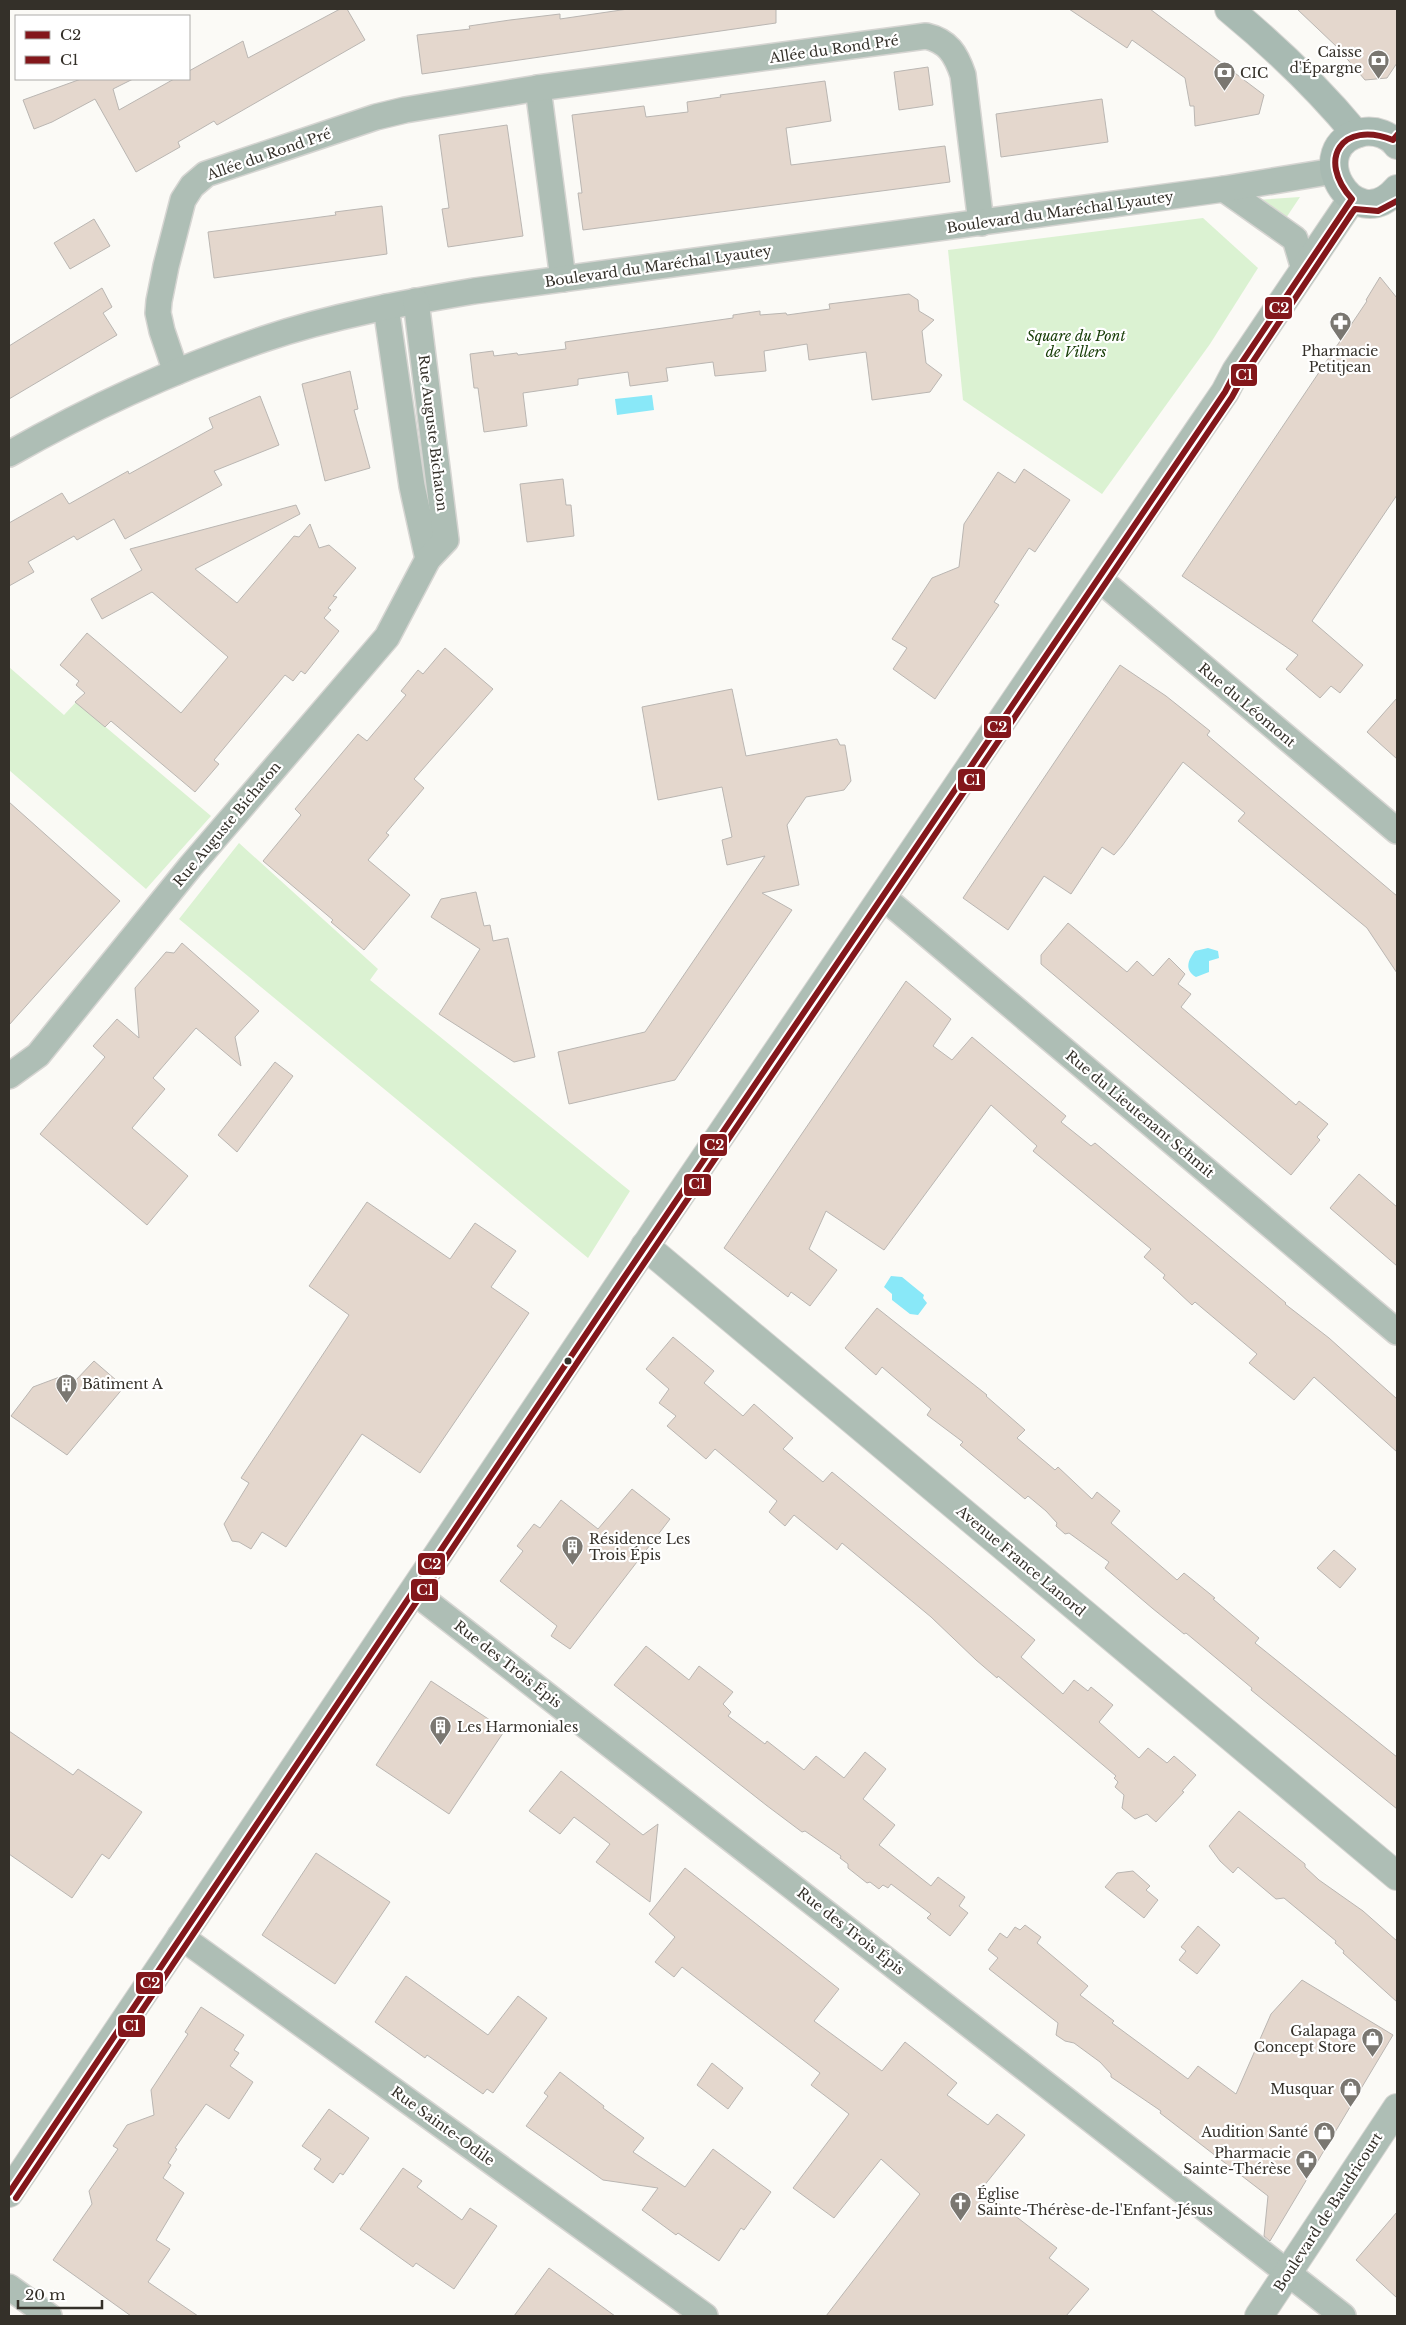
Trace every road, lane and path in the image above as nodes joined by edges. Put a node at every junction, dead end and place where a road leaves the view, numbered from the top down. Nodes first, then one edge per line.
1 (1229, 9) edge
2 (538, 88) junction
3 (1356, 134) junction
4 (1396, 140) edge
5 (1334, 171) junction
6 (1224, 189) junction
7 (1397, 190) edge
8 (1352, 199) junction
9 (981, 223) junction
10 (1304, 269) junction
11 (563, 279) junction
12 (416, 300) junction
13 (386, 307) junction
14 (176, 372) junction
15 (9, 454) edge
16 (428, 559) junction
17 (1098, 578) junction
18 (1397, 831) edge
19 (883, 897) junction
20 (9, 1076) edge
21 (645, 1246) junction
22 (1397, 1332) edge
23 (413, 1590) junction
24 (1397, 1876) edge
25 (180, 1936) junction
26 (1397, 2108) edge
27 (9, 2193) edge
28 (1289, 2273) junction
29 (9, 2288) edge
30 (49, 2316) edge
31 (705, 2316) edge
32 (1259, 2316) edge
33 (1343, 2316) edge

1 - 3 main road
2 - 9 street, Allée du Rond Pré
2 - 11 street
2 - 14 street, Allée du Rond Pré
3 - 4 main road
3 - 5 main road
5 - 6 street, Boulevard du Maréchal Lyautey
5 - 8 main road
6 - 9 street, Boulevard du Maréchal Lyautey
6 - 10 street
7 - 8 main road
8 - 10 street
9 - 11 street, Boulevard du Maréchal Lyautey
10 - 17 street
11 - 12 street, Boulevard du Maréchal Lyautey
12 - 13 street, Boulevard du Maréchal Lyautey
12 - 16 street, Rue Auguste Bichaton
13 - 14 street, Boulevard du Maréchal Lyautey
13 - 16 street, Rue Auguste Bichaton
14 - 15 street, Boulevard du Maréchal Lyautey
16 - 20 street, Rue Auguste Bichaton
17 - 18 street, Rue du Léomont
17 - 19 street
19 - 21 street
19 - 22 street, Rue du Lieutenant Schmit
21 - 23 street
21 - 24 street, Avenue France Lanord
23 - 25 street
23 - 28 street, Rue des Trois Épis
25 - 27 street
25 - 31 street, Rue Sainte-Odile
26 - 28 street, Boulevard de Baudricourt
28 - 32 street, Boulevard de Baudricourt
28 - 33 street, Rue des Trois Épis
29 - 30 street

